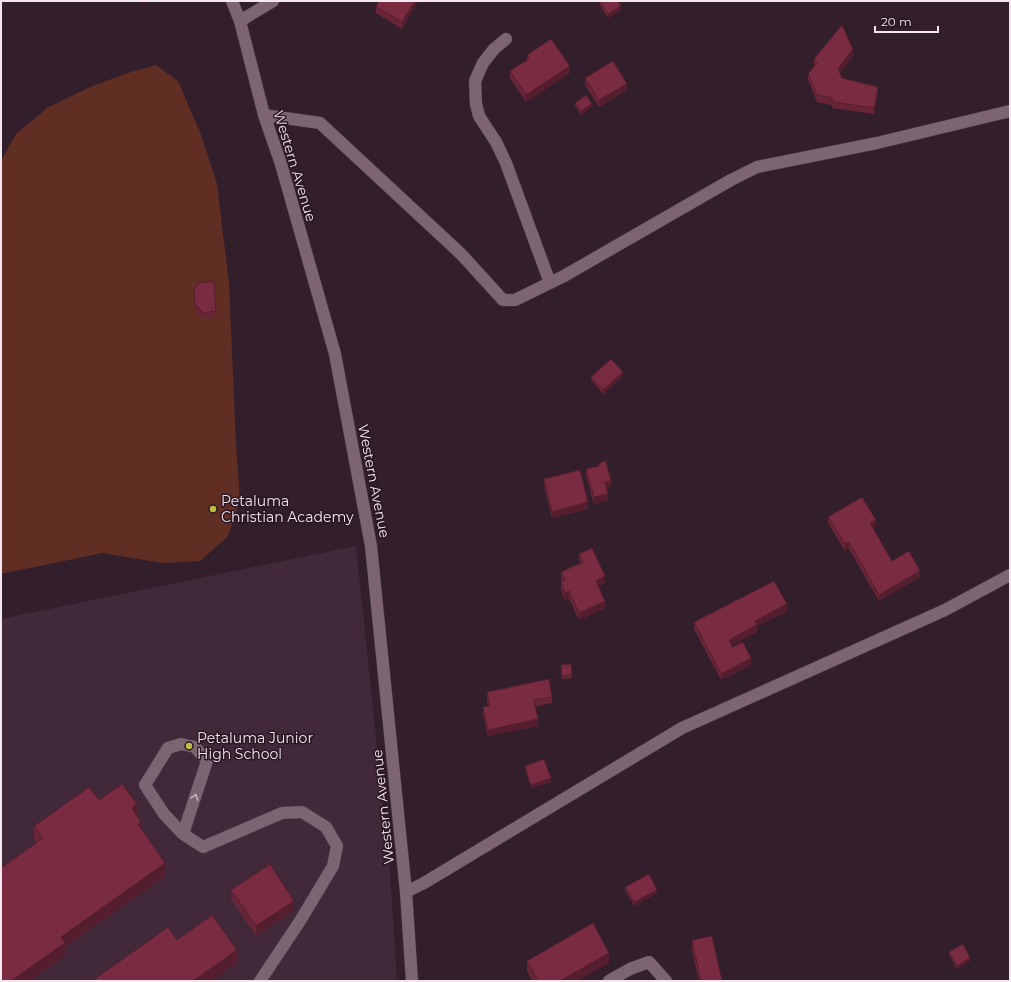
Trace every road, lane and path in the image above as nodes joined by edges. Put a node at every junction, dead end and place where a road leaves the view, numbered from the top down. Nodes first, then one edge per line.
1 (232, 1) edge
2 (273, 1) edge
3 (240, 21) junction
4 (506, 39) dead end
5 (1010, 112) edge
6 (264, 116) junction
7 (550, 283) junction
8 (1010, 575) edge
9 (183, 834) junction
10 (406, 892) junction
11 (260, 981) edge
12 (412, 981) edge
13 (609, 981) edge
14 (666, 981) edge

1 - 3 street, Western Avenue
2 - 3 street
3 - 6 street, Western Avenue
4 - 7 street
5 - 7 street
6 - 7 street
6 - 10 street, Western Avenue
8 - 10 street
9 -> 9 street
9 - 11 street
10 - 12 street, Western Avenue
13 - 14 street

